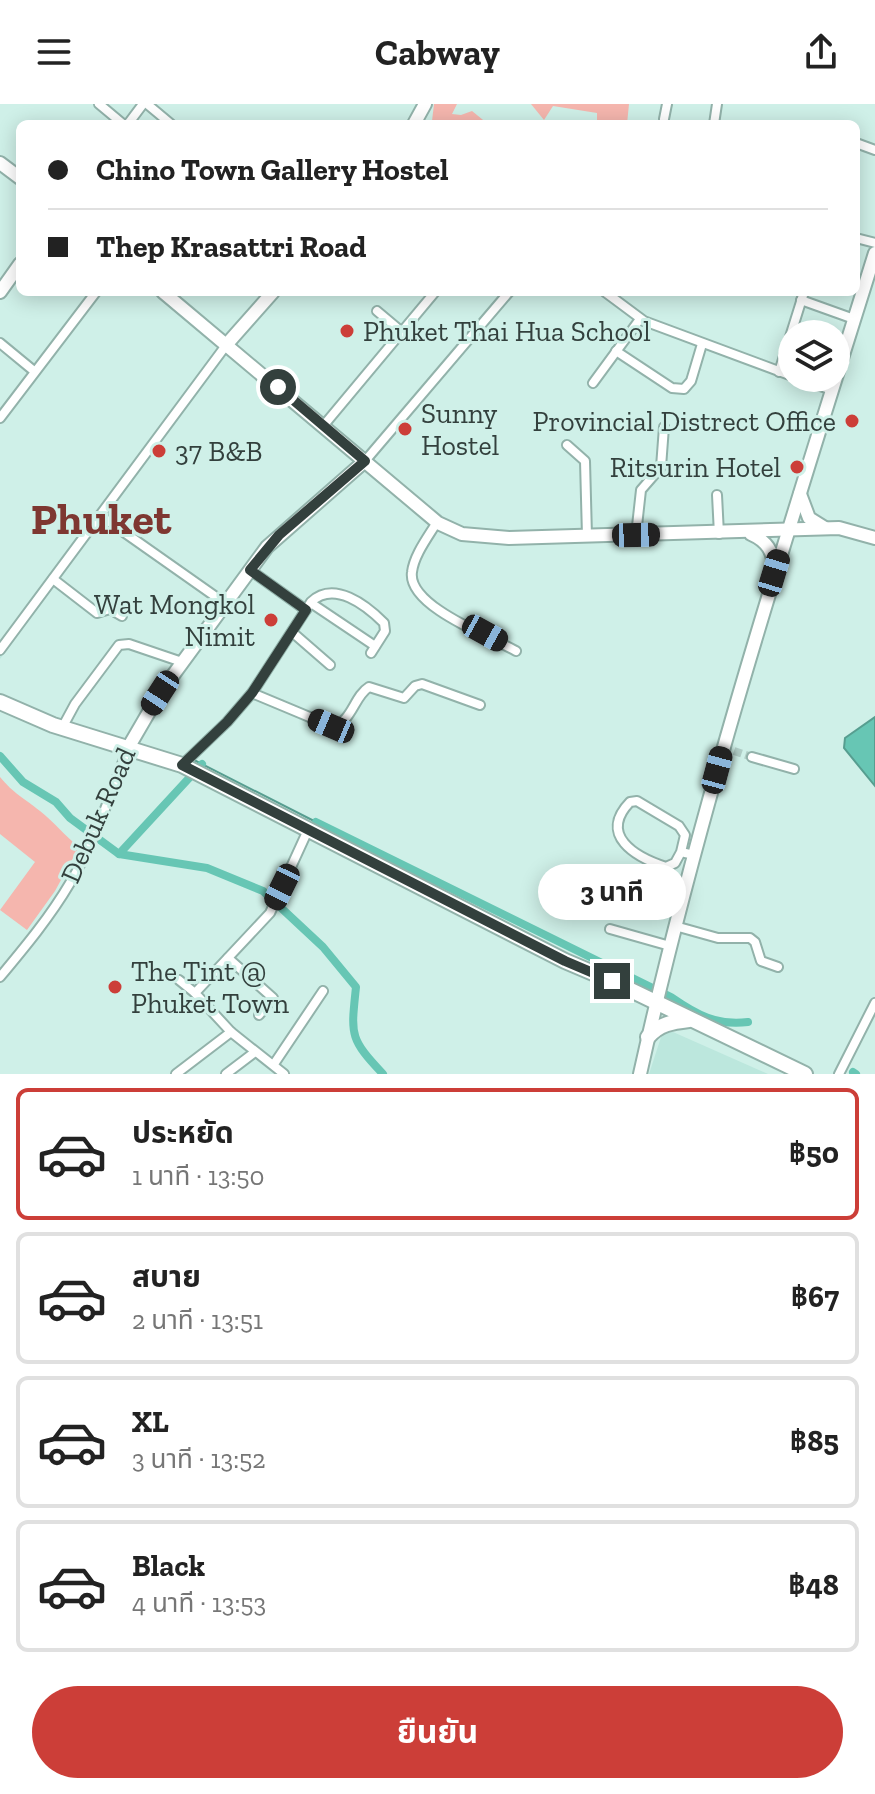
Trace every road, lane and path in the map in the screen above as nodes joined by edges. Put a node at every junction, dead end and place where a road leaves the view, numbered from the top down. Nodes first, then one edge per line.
1 (99, 104) edge
2 (145, 104) edge
3 (667, 104) edge
4 (664, 119) dead end
5 (121, 120) edge
6 (130, 120) edge
7 (166, 120) edge
8 (875, 253) edge
9 (16, 270) edge
10 (0, 292) edge
11 (93, 296) edge
12 (168, 296) edge
13 (269, 296) edge
14 (432, 296) edge
15 (506, 296) edge
16 (610, 296) edge
17 (802, 296) edge
18 (377, 311) dead end
19 (640, 319) junction
20 (854, 319) junction
21 (795, 320) edge
22 (402, 332) junction
23 (850, 332) edge
24 (0, 343) edge
25 (227, 344) junction
26 (702, 344) junction
27 (616, 351) junction
28 (34, 371) junction
29 (778, 372) edge
30 (593, 383) dead end
31 (831, 392) edge
32 (0, 418) edge
33 (324, 425) junction
34 (664, 427) dead end
35 (567, 445) dead end
36 (365, 461) junction
37 (799, 491) junction
38 (717, 495) dead end
39 (101, 516) junction
40 (437, 522) junction
41 (827, 529) junction
42 (787, 530) junction
43 (748, 533) junction
44 (719, 534) junction
45 (636, 535) junction
46 (587, 536) junction
47 (875, 538) edge
48 (250, 570) junction
49 (774, 573) junction
50 (53, 579) junction
51 (226, 604) junction
52 (308, 606) junction
53 (122, 616) dead end
54 (292, 632) junction
55 (0, 650) edge
56 (516, 651) dead end
57 (182, 662) junction
58 (330, 665) dead end
59 (252, 693) junction
60 (0, 702) edge
61 (480, 705) dead end
62 (62, 728) junction
63 (128, 748) junction
64 (752, 757) tunnel mouth
65 (190, 769) junction
66 (794, 769) dead end
67 (308, 830) junction
68 (688, 854) junction
69 (675, 926) junction
70 (610, 929) dead end
71 (670, 946) junction
72 (228, 958) junction
73 (778, 967) dead end
74 (0, 977) edge
75 (179, 980) dead end
76 (323, 991) dead end
77 (195, 993) junction
78 (657, 994) junction
79 (875, 1003) edge
80 (259, 1015) dead end
81 (689, 1020) junction
82 (231, 1032) junction
83 (648, 1037) junction
84 (255, 1052) junction
85 (274, 1064) junction
86 (176, 1074) edge
87 (226, 1074) edge
88 (284, 1074) edge
89 (640, 1074) edge
90 (805, 1074) edge
91 (839, 1074) edge

1 - 5 street
2 - 6 street
2 - 7 street
3 - 4 street
8 - 20 main road
9 - 10 main road
11 - 28 street
12 - 25 main road
13 - 25 main road
14 - 22 street
15 - 36 street, Debuk Road
16 - 19 street
17 - 20 street
17 - 21 street
18 - 22 street
19 - 26 street
19 - 27 street
20 - 23 main road
22 - 33 street
24 - 28 street
25 - 33 main road
25 - 39 street
26 - 27 street
26 - 29 street
27 - 30 street
28 - 32 street
31 - 37 main road
33 - 36 main road
34 - 45 street
35 - 46 street
36 - 40 main road
36 - 48 main road, Debuk Road
37 - 41 main road
37 - 42 main road
38 - 44 street
39 - 50 street
39 - 51 street
40 - 46 main road
40 - 56 street
41 - 42 main road
41 - 47 main road
42 - 43 main road
42 - 49 main road
43 - 44 main road
43 - 49 main road
44 - 45 main road
45 - 46 main road
48 - 51 main road, Debuk Road
48 - 52 street
49 - 68 main road
50 - 53 street
50 - 55 street
51 - 57 main road, Debuk Road
52 - 52 street
52 - 54 street
54 - 58 street
54 - 59 street
57 - 62 street
57 - 63 main road, Debuk Road
59 - 61 street
59 - 65 street
60 - 62 main road
62 - 63 main road
63 - 65 main road
63 - 74 street, Debuk Road
64 - 66 street
65 - 67 main road
67 - 72 street
67 - 78 main road
68 - 68 street
68 - 69 main road
69 - 71 main road
69 - 73 street
70 - 71 street
71 - 78 main road
72 - 77 street
72 - 80 street
75 - 77 street
76 - 85 street
77 - 82 street
78 - 81 main road
78 - 83 main road
79 - 91 street
81 - 83 main road
81 - 90 main road
82 - 84 street
82 - 86 street
83 - 89 main road
84 - 85 street
84 - 87 street
85 - 88 street

